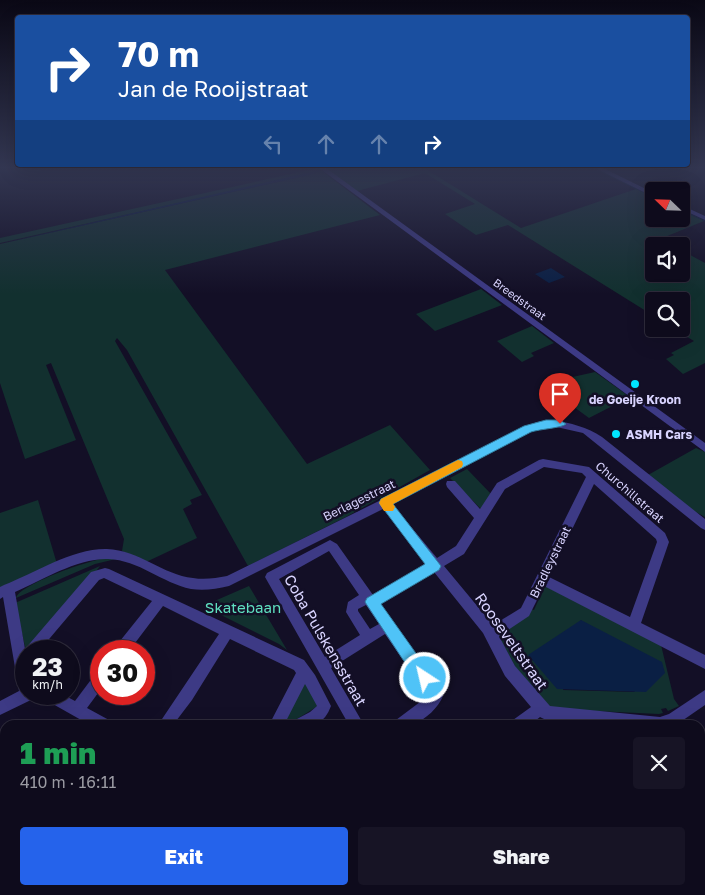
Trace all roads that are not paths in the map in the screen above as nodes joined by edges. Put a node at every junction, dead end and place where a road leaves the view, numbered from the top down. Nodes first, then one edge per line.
1 (379, 210) edge
2 (690, 211) edge
3 (705, 218) edge
4 (705, 448) edge
5 (592, 476) junction
6 (451, 484) dead end
7 (385, 503) junction
8 (481, 518) junction
9 (705, 525) edge
10 (434, 566) junction
11 (542, 579) junction
12 (4, 591) edge
13 (160, 599) junction
14 (370, 600) junction
15 (388, 625) junction
16 (634, 625) junction
17 (228, 631) junction
18 (491, 634) junction
19 (368, 637) junction
20 (18, 640) edge
21 (40, 640) edge
22 (129, 640) edge
23 (705, 662) edge
24 (322, 666) junction
25 (304, 672) junction
26 (90, 692) edge
27 (705, 696) edge
28 (15, 700) edge
29 (68, 705) edge
30 (0, 708) edge
31 (540, 708) junction
32 (76, 710) junction
33 (95, 720) edge
34 (168, 720) edge
35 (279, 720) edge
36 (309, 720) edge
37 (354, 720) edge
38 (408, 720) edge
39 (524, 720) edge
40 (613, 720) edge
41 (670, 720) edge

1 - 4 street, Breedstraat
2 - 3 street
5 - 8 street, Churchillstraat
5 - 11 street, Bradleystraat
5 - 16 street, Churchillstraat
6 - 8 street
7 - 9 street, Berlagestraat
7 - 10 street, Rooseveltstraat
7 - 12 street, Berlagestraat
8 - 10 street, Churchillstraat
10 - 14 street, Churchillstraat
10 - 18 street, Rooseveltstraat
11 - 16 street
11 - 18 street, Bradleystraat
12 - 20 street
13 - 17 street
13 - 21 street
13 - 22 street
14 - 15 street
14 - 19 street, Churchillstraat
14 - 24 street, Coba Pulskensstraat
15 - 19 street
15 - 38 street
16 - 23 street
17 - 25 street
17 - 34 street
18 - 31 street, Rooseveltstraat
19 - 24 street
24 - 37 street, Coba Pulskensstraat
25 - 35 street
25 - 36 street
26 - 32 street
27 - 41 street, Rooseveltstraat
28 - 30 street
29 - 32 street
31 - 39 street
31 - 40 street, Rooseveltstraat
32 - 33 street

